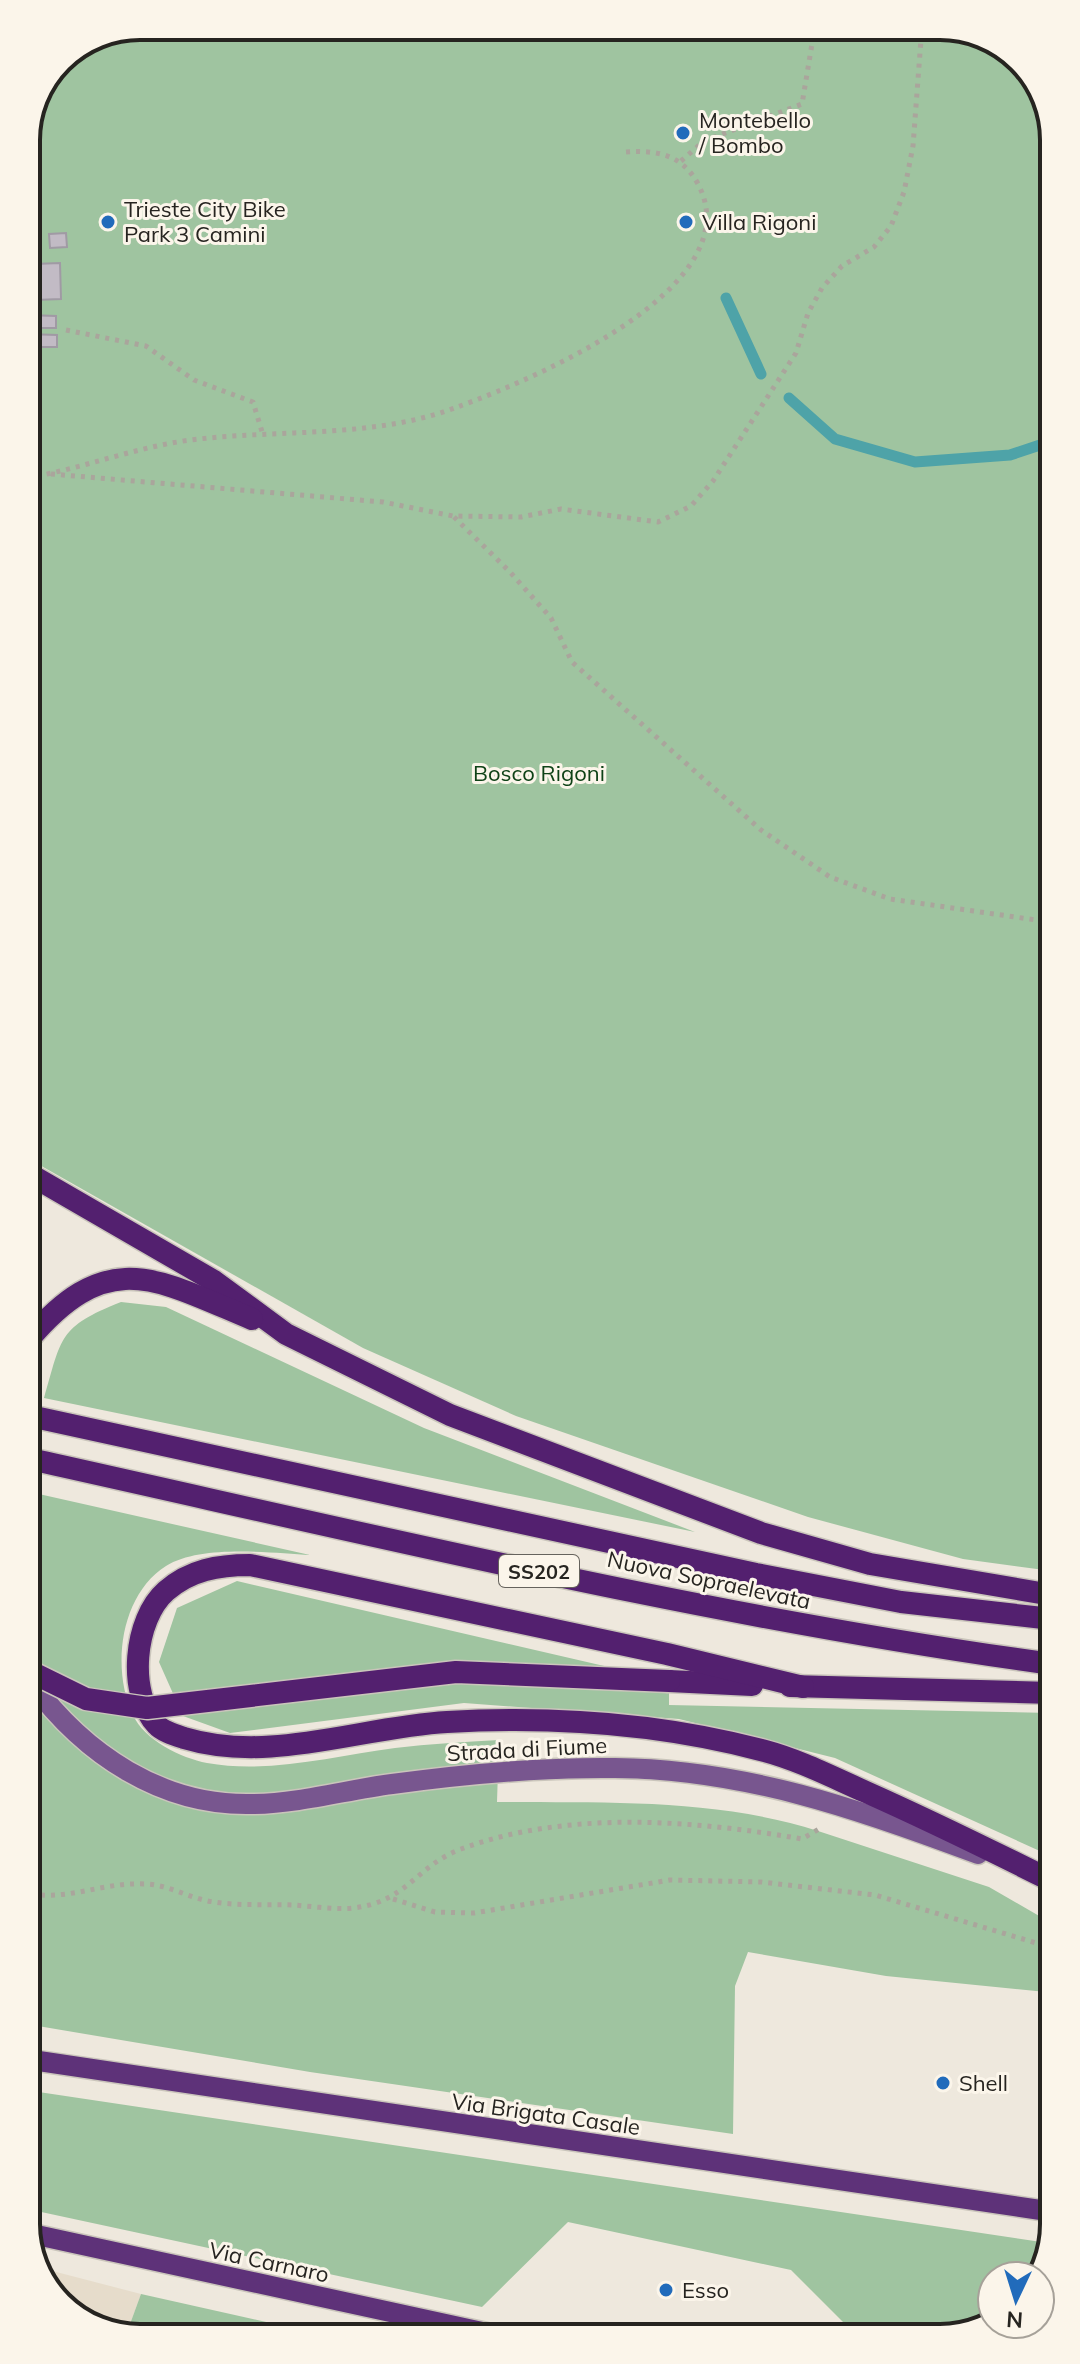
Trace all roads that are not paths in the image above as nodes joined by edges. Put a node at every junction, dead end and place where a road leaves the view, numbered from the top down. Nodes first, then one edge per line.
1 (40, 1180) edge
2 (40, 1328) edge
3 (286, 1334) junction
4 (40, 1418) edge
5 (40, 1461) edge
6 (1040, 1593) edge
7 (1040, 1618) edge
8 (1040, 1662) edge
9 (40, 1676) edge
10 (803, 1687) junction
11 (1040, 1693) edge
12 (40, 1694) edge
13 (1040, 1876) edge
14 (1040, 1878) edge
15 (40, 2061) edge
16 (1040, 2210) edge
17 (41, 2236) edge
18 (445, 2324) edge

1 - 3 highway
2 - 3 highway
3 - 6 highway
4 - 7 highway, Nuova Sopraelevata / SS202
5 - 8 highway, Nuova Sopraelevata / SS202
9 - 10 highway, bridge
10 - 11 highway
10 - 13 highway
12 - 14 main road, Strada di Fiume
15 - 16 main road, Via Brigata Casale
17 - 18 main road, Via Carnaro

